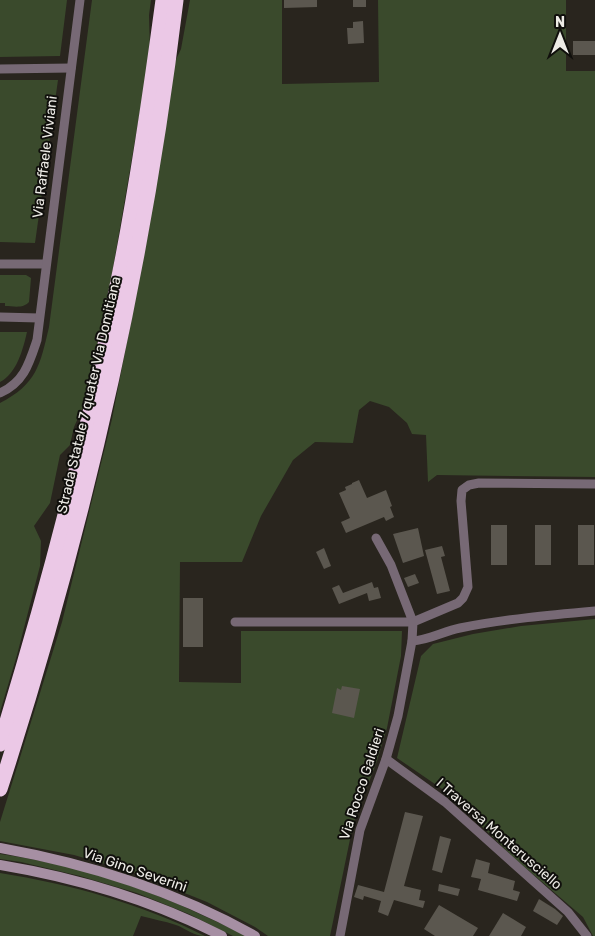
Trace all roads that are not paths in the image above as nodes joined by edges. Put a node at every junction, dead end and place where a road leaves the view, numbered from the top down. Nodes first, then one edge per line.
1 (80, 0) edge
2 (163, 0) edge
3 (176, 0) edge
4 (71, 68) junction
5 (0, 69) edge
6 (0, 264) edge
7 (46, 264) junction
8 (0, 317) edge
9 (39, 318) junction
10 (0, 393) edge
11 (595, 484) edge
12 (376, 538) dead end
13 (595, 611) edge
14 (234, 622) dead end
15 (413, 622) junction
16 (412, 641) junction
17 (0, 744) edge
18 (386, 759) junction
19 (0, 789) edge
20 (0, 848) edge
21 (0, 866) edge
22 (222, 936) edge
23 (254, 936) edge
24 (340, 936) edge
25 (587, 936) edge

1 - 4 street, Via Raffaele Viviani
2 - 17 highway, Strada Statale 7 quater Via Domitiana
3 - 19 highway, Strada Statale 7 quater Via Domitiana
4 - 5 street
4 - 7 street, Via Raffaele Viviani
6 - 7 street
7 - 9 street, Via Raffaele Viviani
8 - 9 street
9 - 10 street, Via Raffaele Viviani
11 - 15 street
12 - 15 street
13 - 16 street
14 - 15 street
15 - 16 street, Via Rocco Galdieri
16 - 18 street, Via Rocco Galdieri
18 - 24 street, Via Rocco Galdieri
18 - 25 street, I Traversa Monterusciello
20 - 23 street, Via Gino Severini
21 - 22 street, Via Gino Severini

